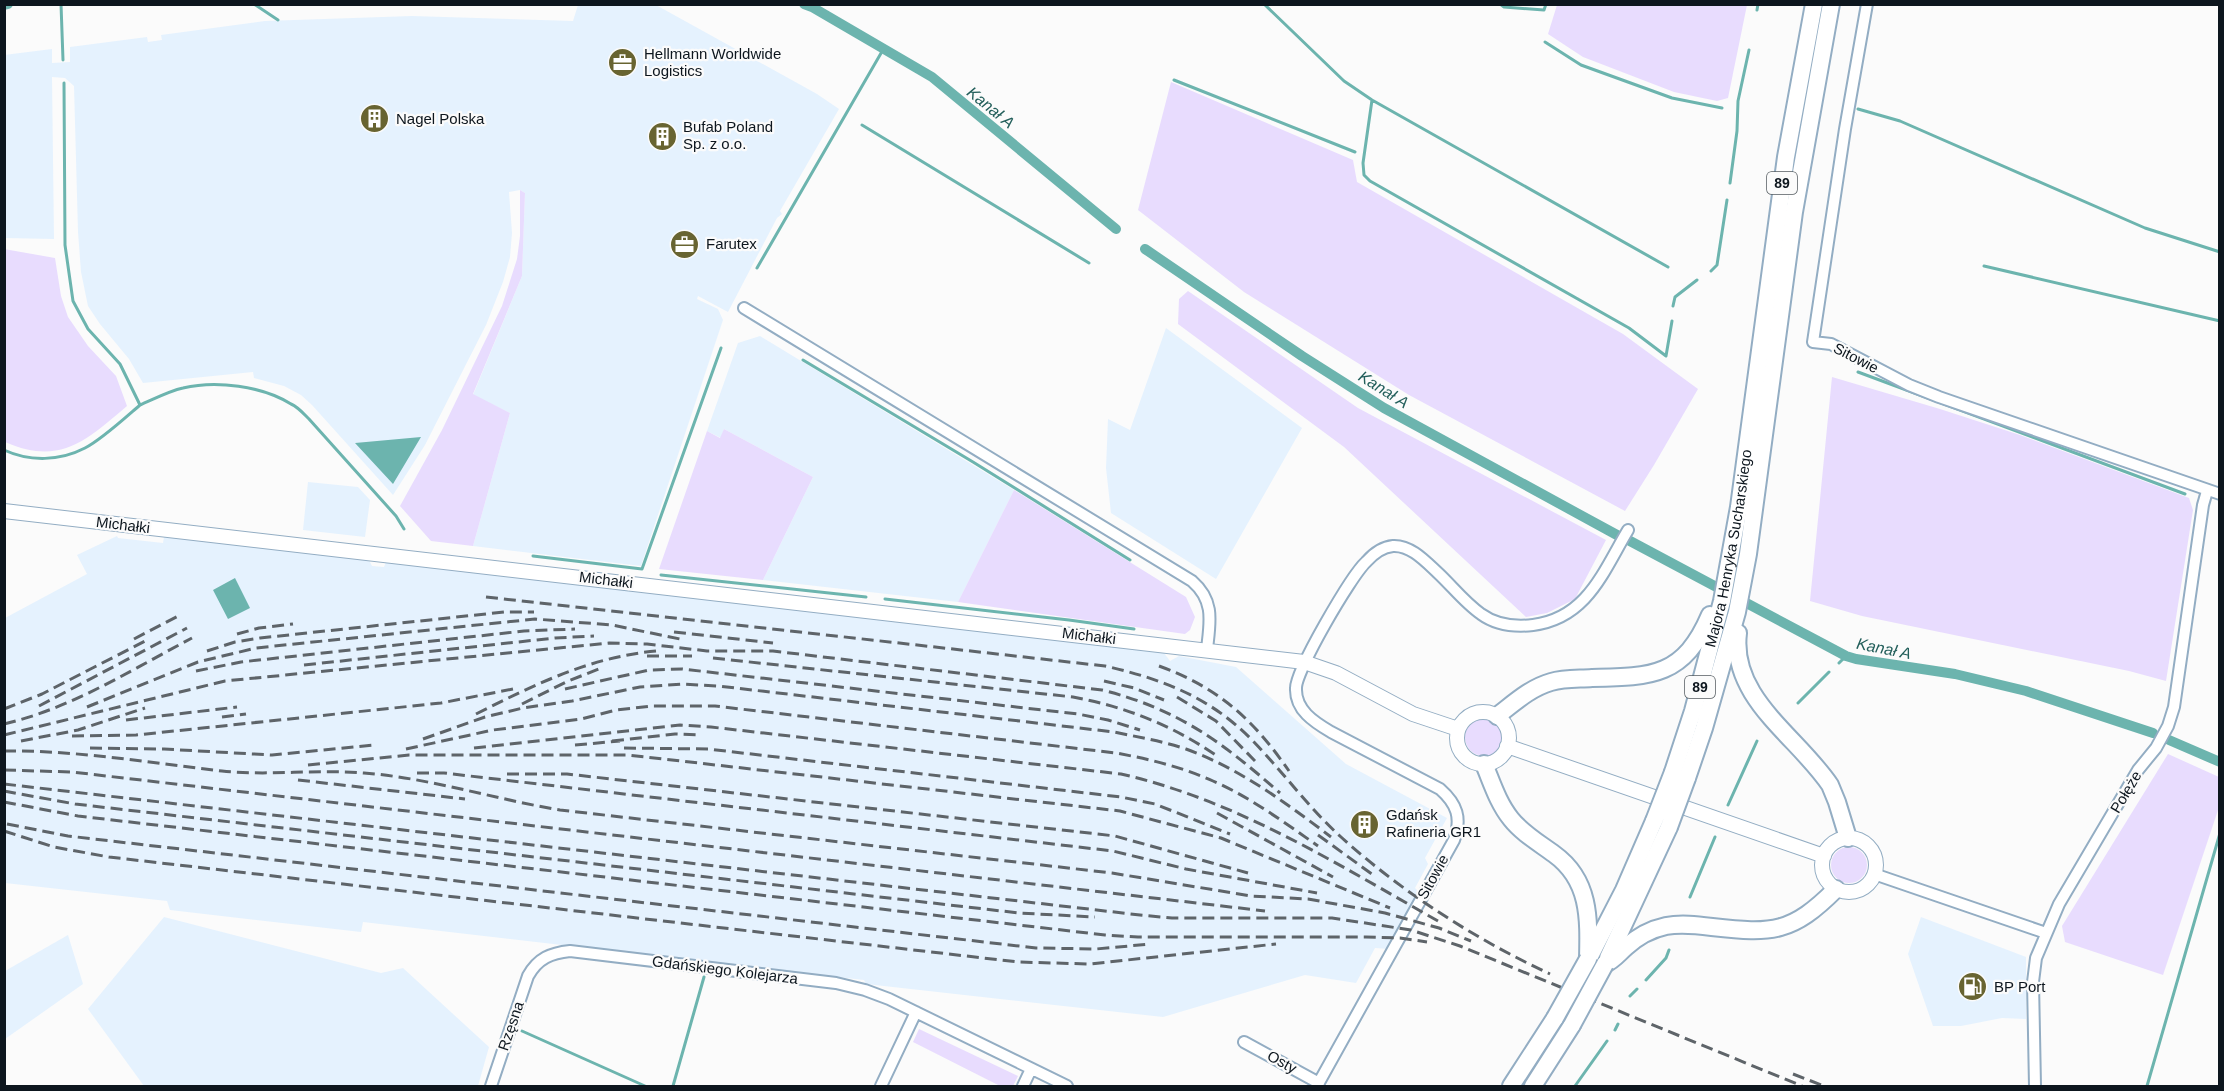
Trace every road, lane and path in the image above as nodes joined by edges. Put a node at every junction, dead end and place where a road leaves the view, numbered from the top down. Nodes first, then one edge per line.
1 (1814, 4) edge
2 (1831, 4) edge
3 (1867, 4) edge
4 (744, 308) dead end
5 (2207, 491) junction
6 (2220, 494) edge
7 (4, 511) edge
8 (1628, 530) dead end
9 (1722, 601) junction
10 (1737, 612) junction
11 (1207, 649) junction
12 (1304, 662) junction
13 (1497, 716) junction
14 (1458, 729) junction
15 (1508, 746) junction
16 (1484, 764) junction
17 (1680, 775) junction
18 (1661, 824) junction
19 (1848, 838) junction
20 (1824, 856) junction
21 (1874, 874) junction
22 (1836, 889) junction
23 (2046, 933) junction
24 (1588, 959) junction
25 (1605, 964) junction
26 (533, 967) joint
27 (916, 1012) junction
28 (1244, 1042) dead end
29 (1031, 1069) junction
30 (1318, 1085) edge
31 (491, 1086) edge
32 (881, 1086) edge
33 (1023, 1086) edge
34 (1066, 1086) edge
35 (1511, 1086) edge
36 (1533, 1086) edge
37 (2035, 1086) edge

1 - 9 highway, Majora Henryka Sucharskiego / 89
2 - 10 highway, Majora Henryka Sucharskiego / 89
3 - 5 street, Sitowie
4 - 11 street
5 - 6 street, Sitowie
5 - 23 street, Połęże
7 - 11 street, Michałki
8 - 12 street, Sitowie
9 - 13 highway
9 - 17 highway, Majora Henryka Sucharskiego / 89
10 - 17 highway, Majora Henryka Sucharskiego / 89
10 - 19 highway
11 - 12 street, Michałki
12 - 14 street
12 - 30 street, Sitowie
13 - 14 street
13 - 15 street
14 - 16 street
15 - 16 street
15 - 20 street
16 - 24 highway
17 - 18 highway, Majora Henryka Sucharskiego / 89, bridge
18 - 24 highway, Majora Henryka Sucharskiego / 89
18 - 25 highway, Majora Henryka Sucharskiego / 89
19 - 20 street
19 - 21 street
20 - 22 street
21 - 22 street
21 - 23 street
22 - 25 highway
23 - 37 street, Połęże
24 - 35 highway, Majora Henryka Sucharskiego / 89, bridge
25 - 36 highway, Majora Henryka Sucharskiego / 89, bridge
26 - 27 street, Gdańskiego Kolejarza
26 - 31 street, Rzęsna
27 - 29 street, Gdańskiego Kolejarza
27 - 32 street
28 - 30 street, Osty
29 - 33 street
29 - 34 street, Gdańskiego Kolejarza

